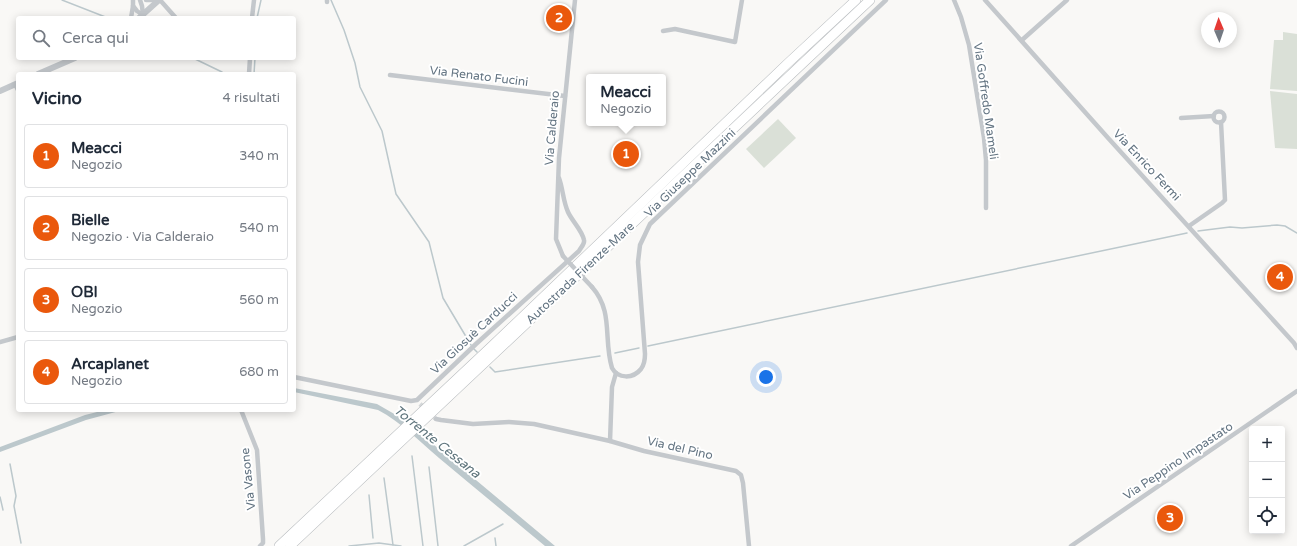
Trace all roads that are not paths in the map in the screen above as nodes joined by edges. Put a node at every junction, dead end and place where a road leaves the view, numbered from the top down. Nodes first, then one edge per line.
1 (133, 0) edge
2 (140, 0) edge
3 (146, 0) edge
4 (153, 0) edge
5 (159, 0) edge
6 (254, 0) edge
7 (575, 0) edge
8 (742, 0) edge
9 (856, 0) edge
10 (870, 0) edge
11 (886, 0) edge
12 (954, 0) edge
13 (985, 0) edge
14 (1067, 0) edge
15 (134, 6) junction
16 (132, 16) edge
17 (141, 16) edge
18 (174, 16) edge
19 (252, 16) edge
20 (663, 31) dead end
21 (1022, 40) junction
22 (70, 60) edge
23 (250, 60) edge
24 (43, 72) edge
25 (249, 72) edge
26 (390, 75) dead end
27 (16, 86) edge
28 (0, 91) edge
29 (565, 96) junction
30 (1214, 116) junction
31 (1181, 118) dead end
32 (1222, 122) junction
33 (559, 178) junction
34 (986, 208) dead end
35 (1189, 226) junction
36 (16, 338) edge
37 (0, 342) edge
38 (1296, 345) edge
39 (616, 373) junction
40 (296, 377) edge
41 (1296, 391) edge
42 (242, 412) edge
43 (436, 419) tunnel mouth
44 (412, 425) junction
45 (404, 433) junction
46 (610, 441) junction
47 (260, 546) edge
48 (279, 546) edge
49 (290, 546) edge
50 (749, 546) edge
51 (1071, 546) edge

1 - 15 street
2 - 17 street
3 - 4 street
5 - 17 street
5 - 18 street
6 - 19 street
7 - 29 street, Via Calderaio
8 - 20 street
9 - 44 highway, Autostrada Firenze-Mare
10 - 44 highway, Autostrada Firenze-Mare
11 - 39 street, Via Giuseppe Mazzini
12 - 34 street, Via Goffredo Mameli
13 - 21 street, Via Enrico Fermi
14 - 21 street
15 - 16 street
15 - 17 street
21 - 35 street, Via Enrico Fermi
22 - 24 street
23 - 25 street
26 - 29 street, Via Renato Fucini
27 - 28 street
29 - 33 street, Via Calderaio
30 - 31 street
30 - 32 street
30 - 32 street
32 - 35 street
33 - 39 street, Via Calderaio, bridge
33 - 40 street, Via Giosuè Carducci
35 - 38 street, Via Enrico Fermi
36 - 37 street
39 - 46 street
41 - 51 street, Via Peppino Impastato
42 - 47 street, Via Vasone
43 - 46 street
44 - 45 highway, Autostrada Firenze-Mare
45 - 48 highway, Autostrada Firenze-Mare
45 - 49 highway, Autostrada Firenze-Mare
46 - 50 street, Via del Pino

